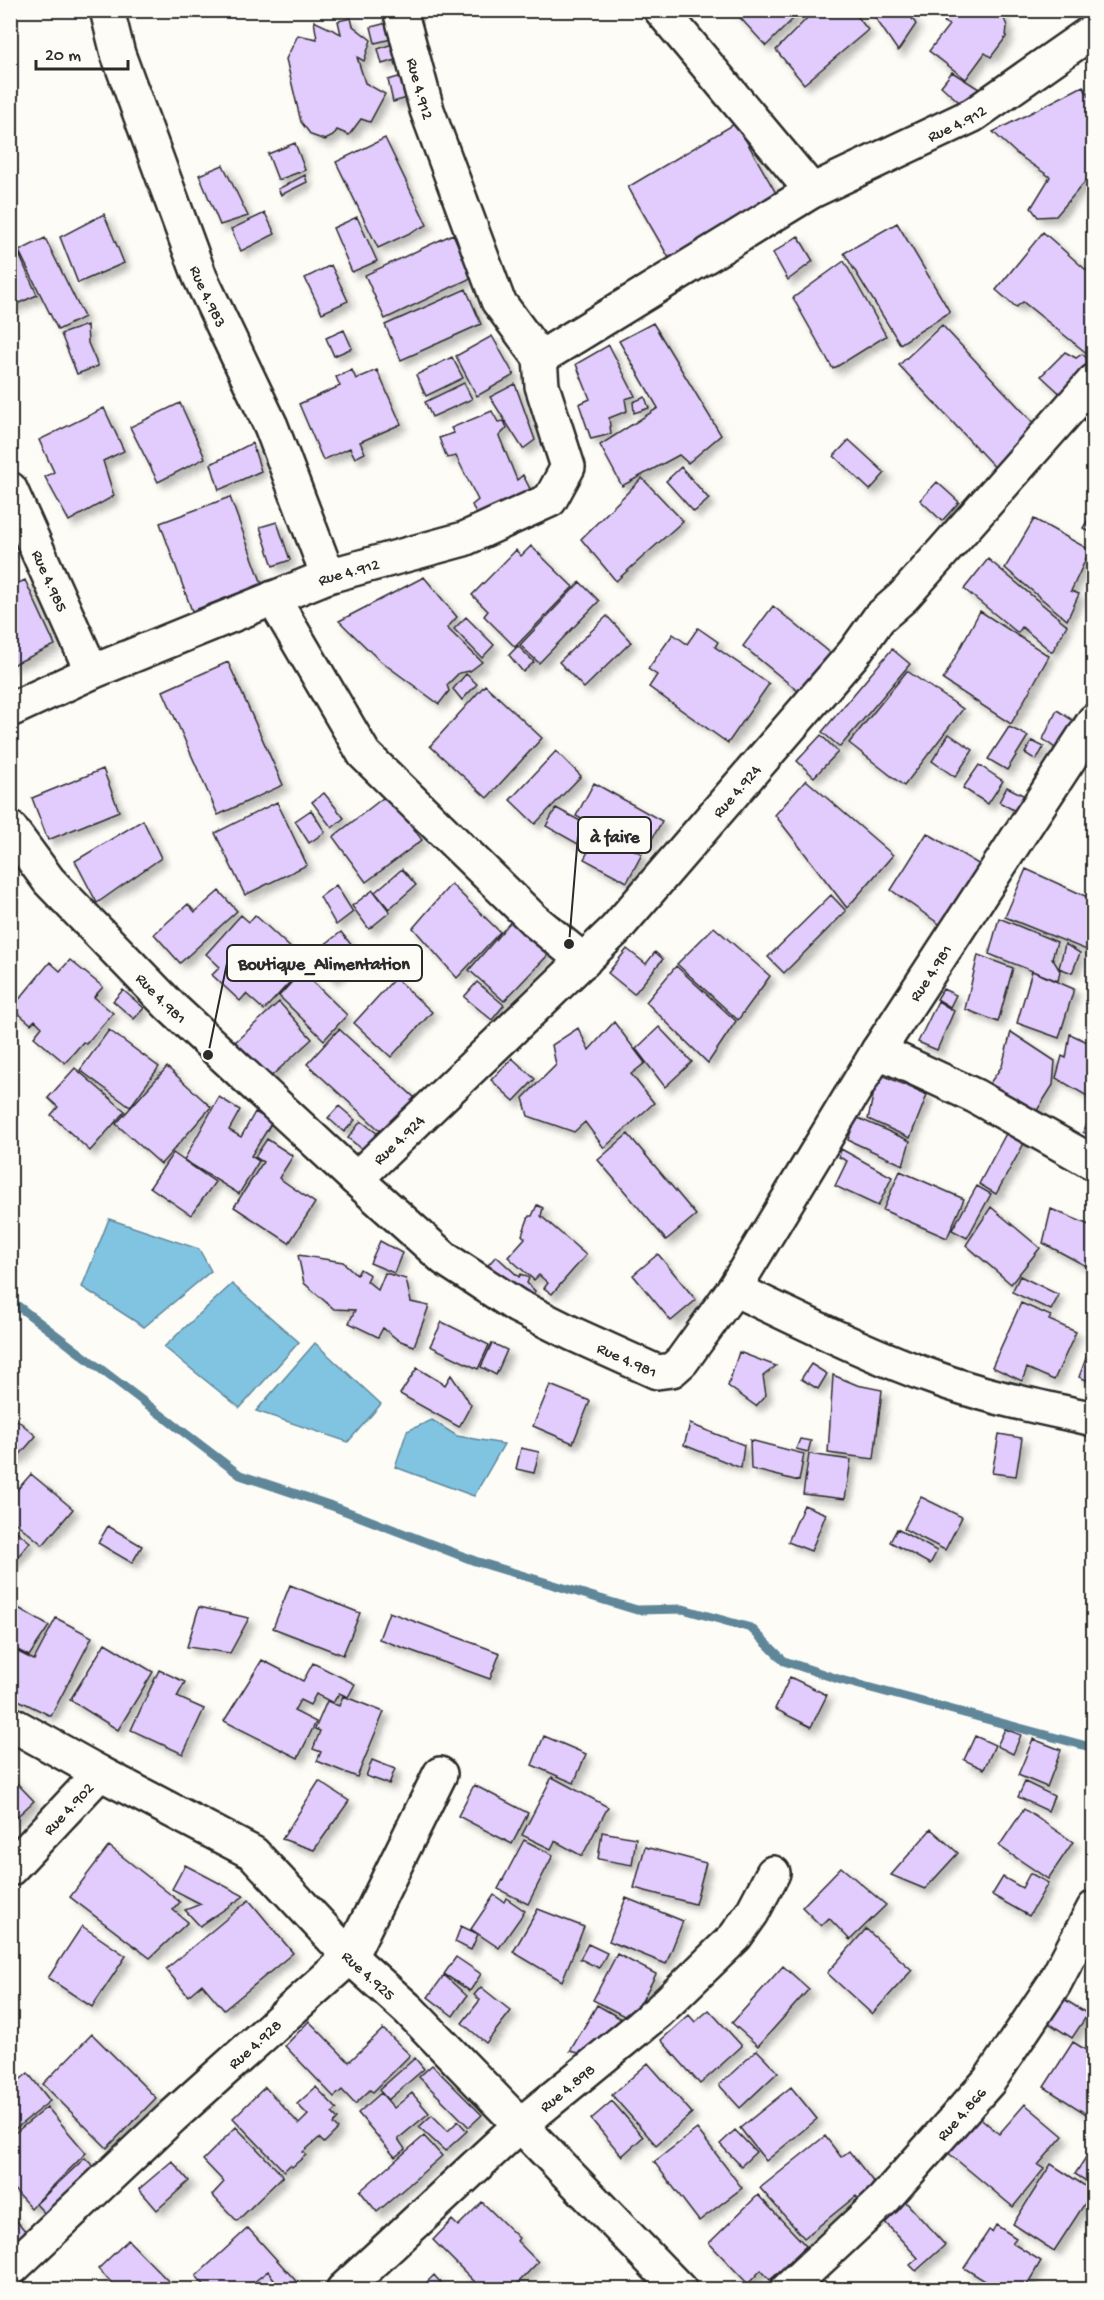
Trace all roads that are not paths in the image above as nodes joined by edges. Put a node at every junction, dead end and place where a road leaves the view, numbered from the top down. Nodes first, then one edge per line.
1 (107, 10) edge
2 (400, 10) edge
3 (661, 10) edge
4 (1092, 34) edge
5 (812, 191) junction
6 (540, 358) junction
7 (1094, 381) edge
8 (10, 489) edge
9 (328, 576) junction
10 (273, 598) junction
11 (92, 672) junction
12 (10, 710) edge
13 (1094, 722) edge
14 (10, 828) edge
15 (584, 960) junction
16 (878, 1051) junction
17 (1094, 1163) edge
18 (356, 1179) junction
19 (734, 1289) junction
20 (1094, 1419) edge
21 (10, 1723) edge
22 (100, 1773) junction
23 (440, 1774) dead end
24 (10, 1869) edge
25 (773, 1873) dead end
26 (1094, 1908) edge
27 (350, 1957) junction
28 (520, 2125) junction
29 (10, 2270) edge
30 (343, 2289) edge
31 (680, 2289) edge
32 (787, 2289) edge

1 - 9 street, Rue 4.983
2 - 6 street, Rue 4.912
3 - 5 street
4 - 5 street, Rue 4.912
5 - 6 street, Rue 4.912
6 - 9 street, Rue 4.912
7 - 15 street, Rue 4.924
8 - 11 street, Rue 4.985
9 - 10 street, Rue 4.912
10 - 11 street, Rue 4.912
10 - 15 street
11 - 12 street, Rue 4.912
13 - 16 street, Rue 4.981
14 - 18 street, Rue 4.981
15 - 18 street, Rue 4.924
16 - 17 street
16 - 19 street, Rue 4.981
18 - 19 street, Rue 4.981
19 - 20 street
21 - 22 street, Rue 4.925
22 - 24 street, Rue 4.902
22 - 27 street, Rue 4.925
23 - 27 street, Rue 4.928
25 - 28 street, Rue 4.898
26 - 32 street, Rue 4.866
27 - 28 street, Rue 4.925
27 - 29 street, Rue 4.928
28 - 30 street, Rue 4.898
28 - 31 street, Rue 4.925

